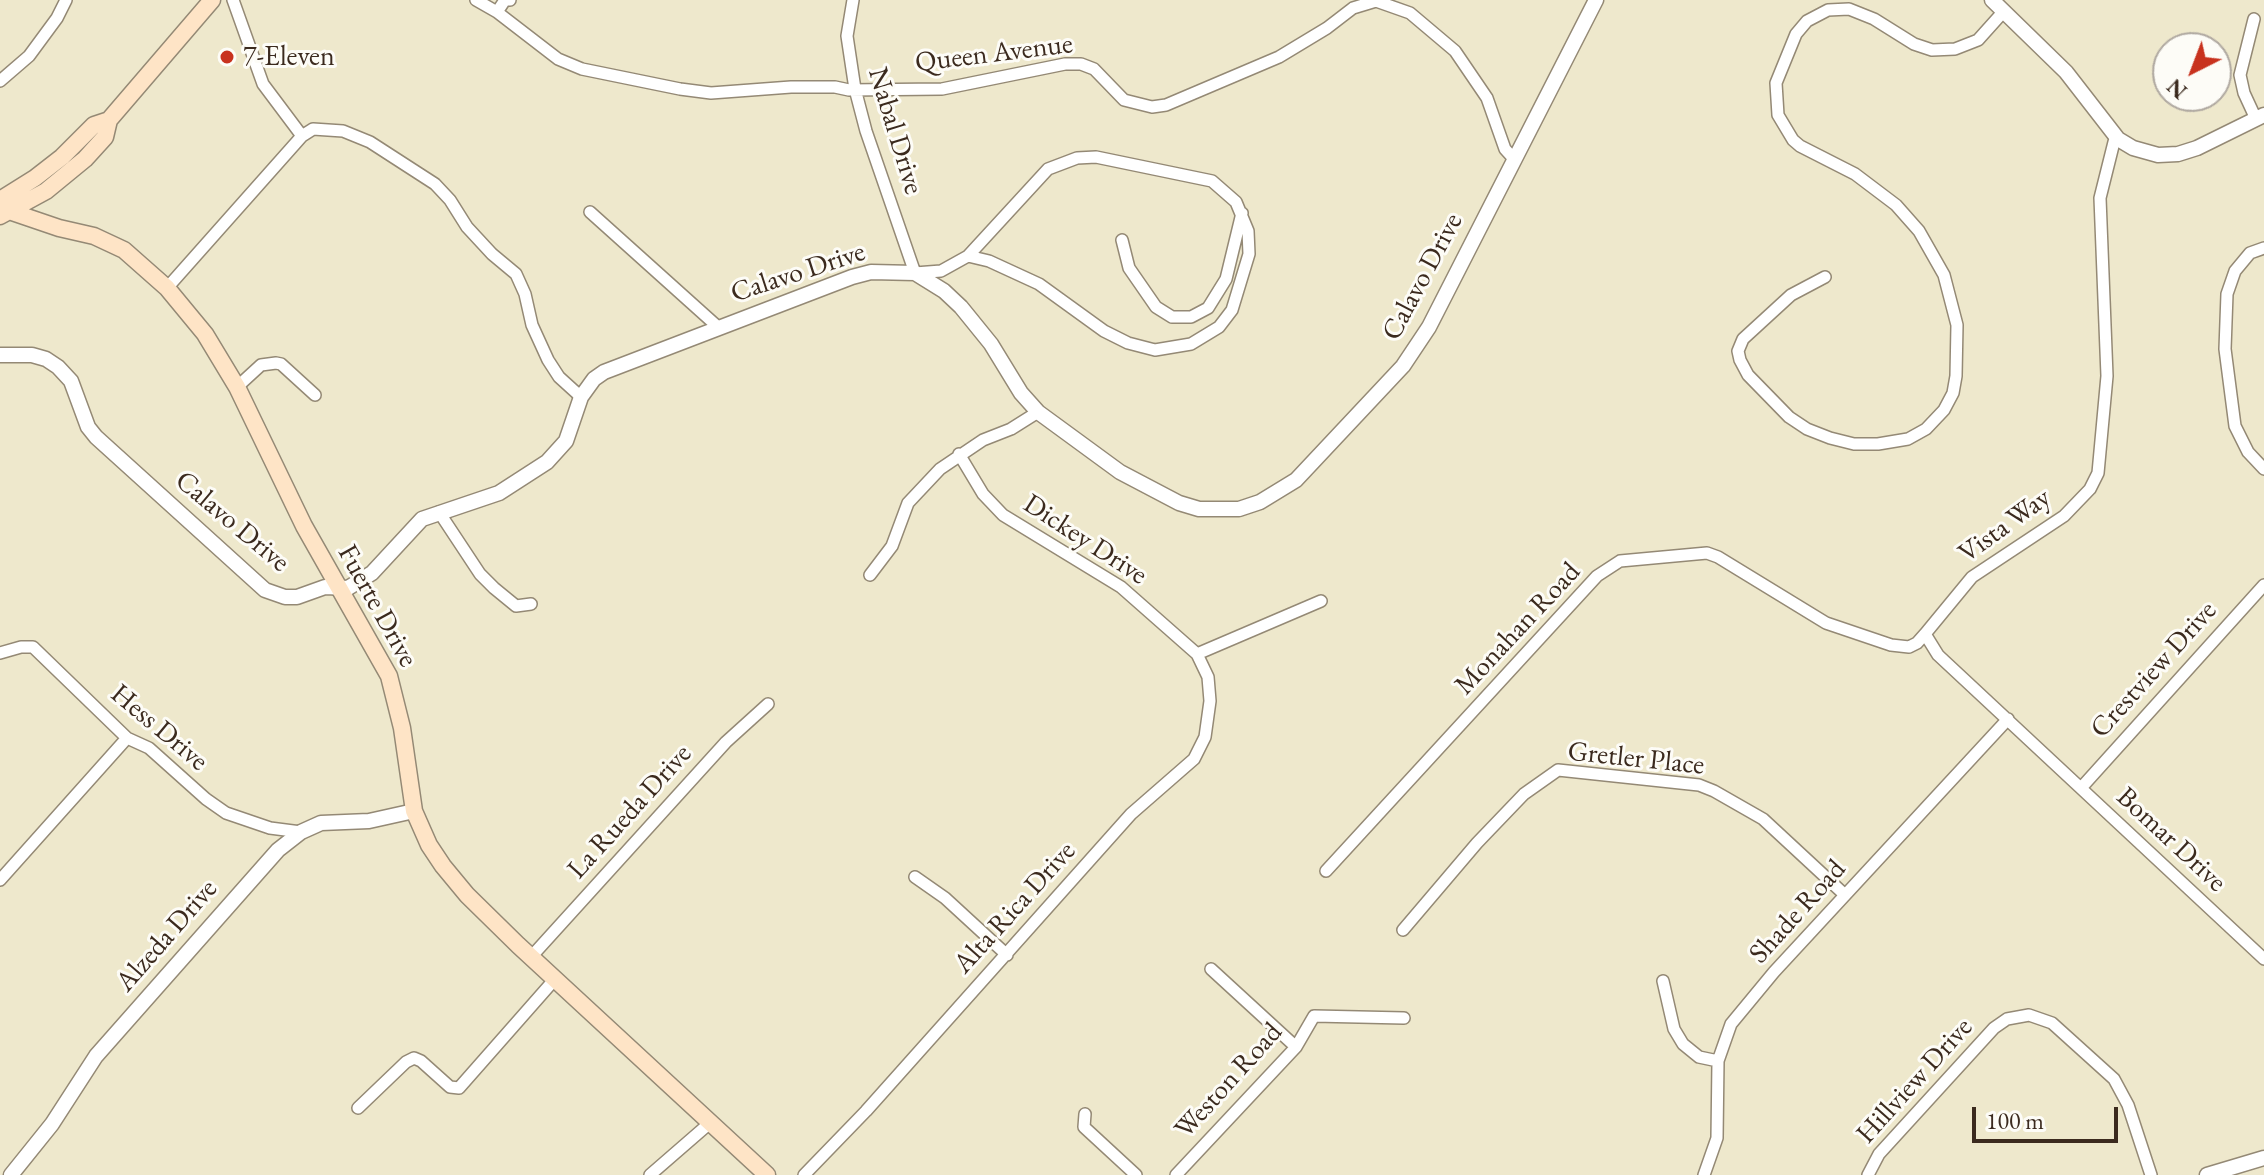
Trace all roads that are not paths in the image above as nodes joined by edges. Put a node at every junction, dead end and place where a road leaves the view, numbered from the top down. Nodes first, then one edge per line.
1 (66, 0) edge
2 (212, 0) edge
3 (233, 0) edge
4 (476, 0) edge
5 (510, 0) edge
6 (853, 0) edge
7 (1596, 0) edge
8 (1992, 0) edge
9 (2004, 11) junction
10 (497, 12) junction
11 (2254, 19) dead end
12 (0, 81) edge
13 (855, 89) junction
14 (2260, 117) edge
15 (109, 120) junction
16 (302, 136) junction
17 (2118, 139) junction
18 (1515, 160) junction
19 (46, 191) junction
20 (3, 208) edge
21 (590, 212) dead end
22 (1242, 212) junction
23 (47, 222) junction
24 (1122, 240) dead end
25 (2264, 248) edge
26 (968, 256) junction
27 (915, 273) junction
28 (1825, 277) dead end
29 (167, 288) junction
30 (718, 327) junction
31 (0, 355) edge
32 (237, 387) junction
33 (315, 395) dead end
34 (581, 397) junction
35 (1038, 412) junction
36 (959, 454) junction
37 (2264, 469) edge
38 (439, 512) junction
39 (870, 575) dead end
40 (2264, 585) edge
41 (337, 587) junction
42 (1321, 601) dead end
43 (531, 604) dead end
44 (1925, 634) junction
45 (0, 653) edge
46 (1197, 654) junction
47 (768, 704) dead end
48 (2008, 719) junction
49 (127, 738) junction
50 (2081, 788) junction
51 (414, 811) junction
52 (301, 832) junction
53 (1326, 871) dead end
54 (915, 877) dead end
55 (0, 880) edge
56 (1845, 895) junction
57 (1403, 930) dead end
58 (1007, 955) junction
59 (531, 957) junction
60 (2264, 959) edge
61 (1211, 969) dead end
62 (555, 979) junction
63 (1663, 981) dead end
64 (1404, 1018) dead end
65 (1296, 1047) junction
66 (1718, 1061) junction
67 (358, 1108) dead end
68 (1085, 1114) dead end
69 (711, 1122) junction
70 (2264, 1158) edge
71 (11, 1175) edge
72 (650, 1175) edge
73 (767, 1175) edge
74 (804, 1175) edge
75 (1136, 1175) edge
76 (1176, 1175) edge
77 (1704, 1175) edge
78 (1868, 1175) edge
79 (2151, 1175) edge
80 (2207, 1175) edge

1 - 12 street
2 - 15 main road
3 - 16 street
4 - 10 street, Queen Avenue
5 - 10 street
6 - 13 street, Nabal Drive
7 - 18 street, Calavo Drive
8 - 9 street
9 - 17 street
9 - 28 street
10 - 13 street, Queen Avenue
11 - 14 street
13 - 18 street, Queen Avenue
13 - 27 street, Nabal Drive
14 - 17 street
15 - 19 main road
15 - 20 main road
16 - 29 street
16 - 34 street
17 - 44 street, Vista Way
18 - 35 street, Calavo Drive
19 - 20 main road
19 - 23 main road
20 - 23 main road, Fuerte Drive
21 - 30 street
22 - 24 street
22 - 26 street
22 - 26 street
23 - 29 main road, Fuerte Drive
25 - 37 street
26 - 27 street
27 - 30 street, Calavo Drive
27 - 35 street, Calavo Drive
29 - 32 main road, Fuerte Drive
30 - 34 street, Calavo Drive
31 - 41 street, Calavo Drive
32 - 33 street
32 - 41 main road, Fuerte Drive
34 - 38 street, Calavo Drive
35 - 36 street
36 - 39 street
36 - 46 street, Dickey Drive
38 - 41 street, Calavo Drive
38 - 43 street
40 - 50 street, Crestview Drive
41 - 51 main road, Fuerte Drive
42 - 46 street
44 - 48 street
44 - 53 street, Monahan Road
45 - 49 street, Hess Drive
46 - 58 street, Alta Rica Drive
47 - 59 street, La Rueda Drive
48 - 50 street
48 - 56 street, Shade Road
49 - 52 street, Hess Drive
49 - 55 street
50 - 60 street, Bomar Drive
51 - 52 street, Alzeda Drive
51 - 59 main road, Fuerte Drive
52 - 71 street, Alzeda Drive
54 - 58 street
56 - 57 street, Gretler Place
56 - 66 street, Shade Road
58 - 74 street, Alta Rica Drive
59 - 62 main road, Fuerte Drive
61 - 65 street
62 - 67 street
62 - 69 main road, Fuerte Drive
63 - 66 street
64 - 65 street, Weston Road
65 - 76 street, Weston Road
66 - 77 street, Shade Road
68 - 75 street
69 - 72 street
69 - 73 main road, Fuerte Drive
70 - 80 street
78 - 79 street, Hillview Drive

